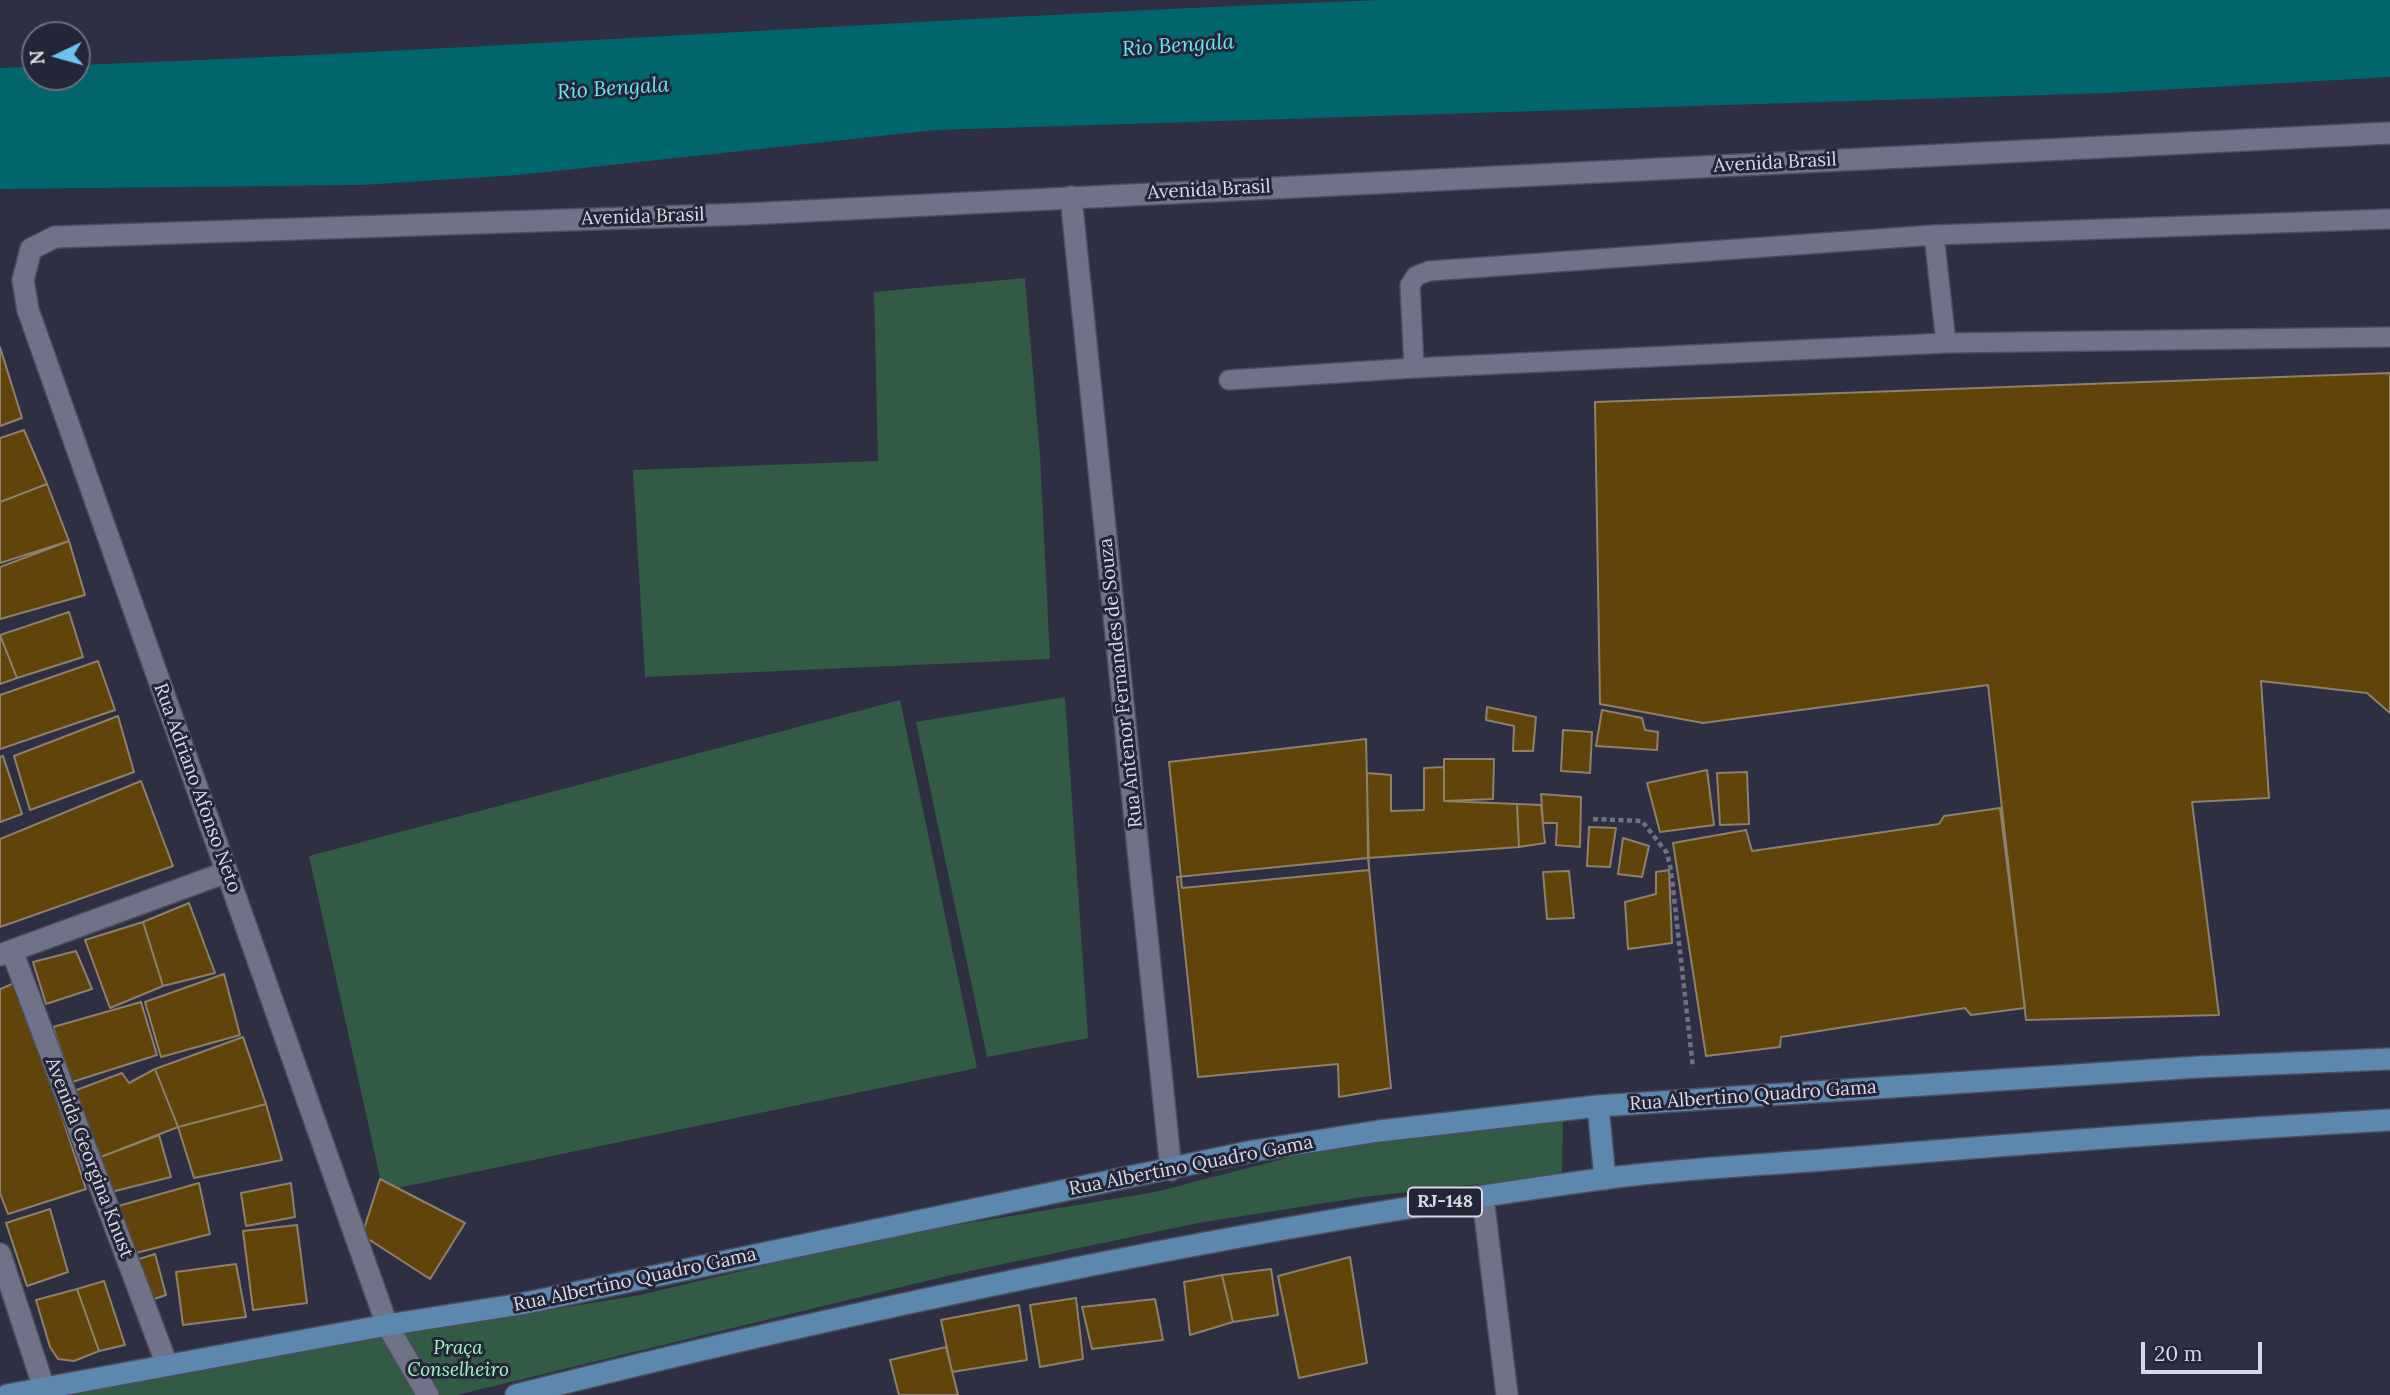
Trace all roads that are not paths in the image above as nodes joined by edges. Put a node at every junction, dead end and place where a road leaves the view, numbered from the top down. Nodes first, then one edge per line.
1 (2390, 133) edge
2 (1071, 197) junction
3 (2390, 219) edge
4 (1934, 235) junction
5 (31, 249) joint
6 (2390, 337) edge
7 (1946, 343) junction
8 (1414, 368) junction
9 (1229, 380) dead end
10 (227, 872) junction
11 (6, 953) edge
12 (2390, 1059) edge
13 (1598, 1106) junction
14 (2390, 1120) edge
15 (1171, 1170) junction
16 (1605, 1179) junction
17 (1483, 1198) junction
18 (0, 1254) edge
19 (387, 1325) junction
20 (167, 1365) junction
21 (44, 1388) junction
22 (7, 1395) edge
23 (428, 1395) edge
24 (516, 1395) edge
25 (1507, 1395) edge

1 - 2 street, Avenida Brasil
2 - 5 street, Avenida Brasil
2 - 15 street, Rua Antenor Fernandes de Souza
3 - 4 lane
4 - 7 lane
4 - 8 lane
5 - 10 street, Rua Adriano Afonso Neto
6 - 7 lane
7 - 8 lane
8 - 9 lane
10 - 11 street
10 - 19 street, Rua Adriano Afonso Neto
11 - 20 street, Avenida Georgina Knust
12 - 13 main road, Rua Albertino Quadro Gama
13 - 15 main road, Rua Albertino Quadro Gama
13 - 16 main road
14 - 16 main road, RJ-148
15 - 19 main road, Rua Albertino Quadro Gama
16 - 17 main road, RJ-148
17 - 24 main road, RJ-148
17 - 25 street
18 - 21 street
19 - 20 main road, Rua Albertino Quadro Gama
19 - 23 street, Rua Adriano Afonso Neto
20 - 21 main road, Rua Albertino Quadro Gama
21 - 22 main road, Rua Albertino Quadro Gama

